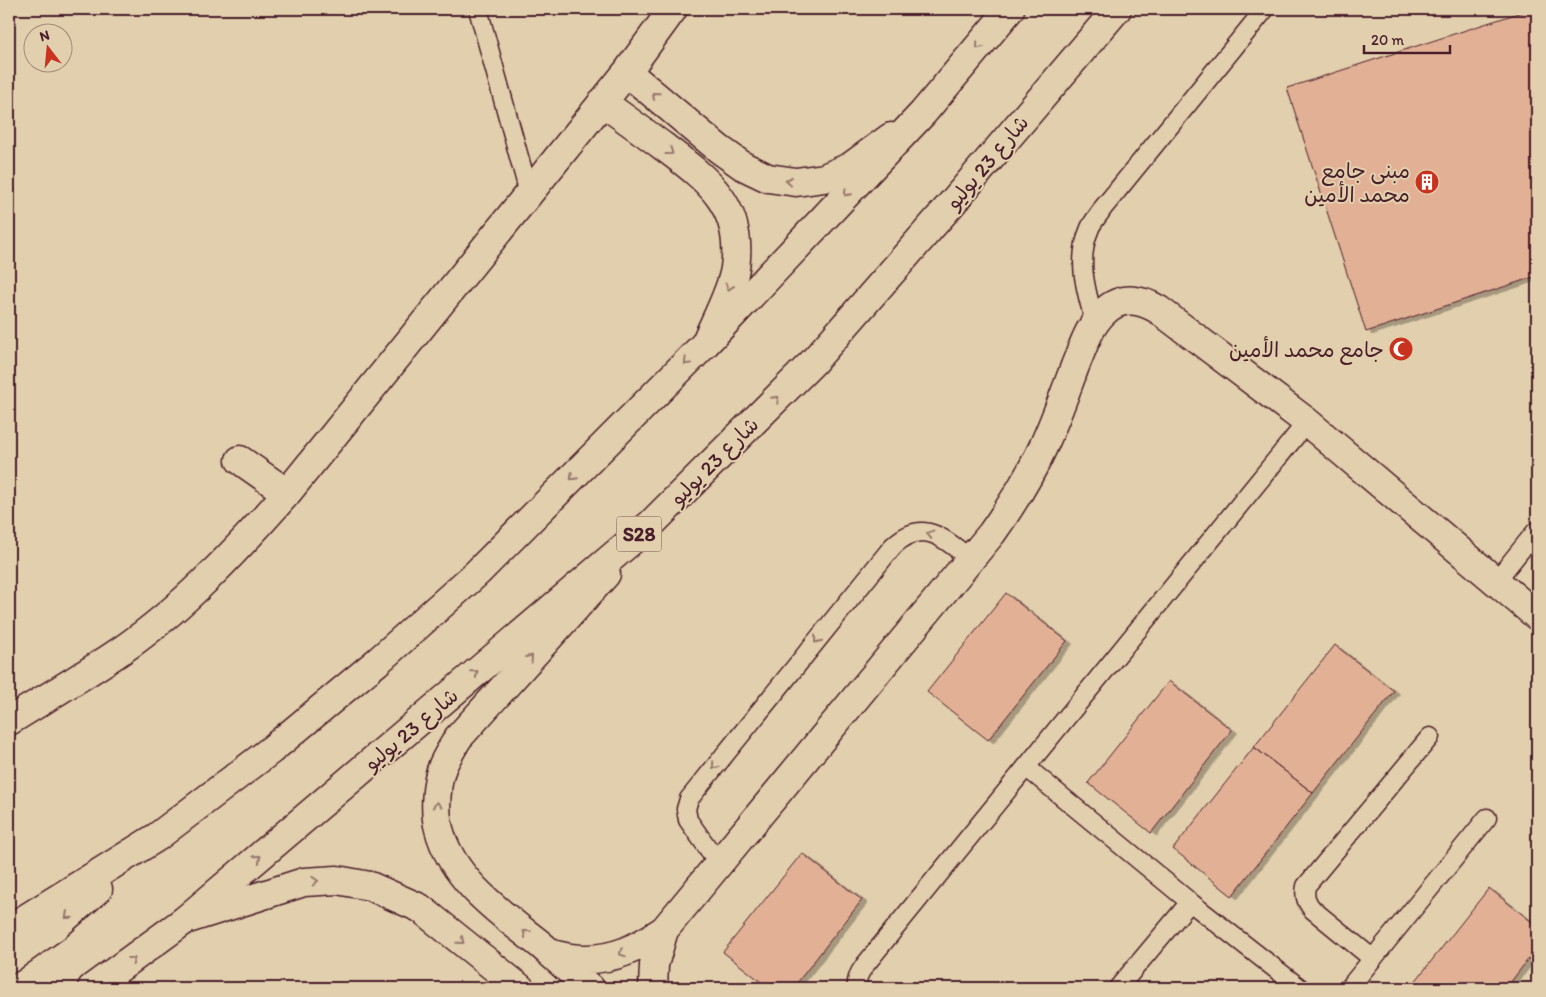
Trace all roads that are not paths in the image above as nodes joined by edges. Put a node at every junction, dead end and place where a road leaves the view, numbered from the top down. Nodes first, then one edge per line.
1 (478, 9) edge
2 (673, 9) edge
3 (1010, 9) edge
4 (1117, 9) edge
5 (1265, 9) edge
6 (627, 72) junction
7 (602, 102) junction
8 (923, 114) junction
9 (529, 193) junction
10 (1094, 323) junction
11 (706, 343) junction
12 (1307, 422) junction
13 (240, 460) dead end
14 (287, 493) junction
15 (651, 524) junction
16 (1537, 530) edge
17 (971, 559) junction
18 (1495, 582) junction
19 (1537, 616) edge
20 (9, 721) edge
21 (1430, 736) dead end
22 (1026, 767) junction
23 (1487, 818) dead end
24 (157, 837) junction
25 (719, 864) junction
26 (1190, 902) junction
27 (185, 920) junction
28 (9, 929) edge
29 (664, 930) junction
30 (551, 954) junction
31 (9, 959) edge
32 (1373, 960) junction
33 (92, 988) edge
34 (520, 988) edge
35 (590, 988) edge
36 (653, 988) edge
37 (856, 988) edge
38 (1118, 988) edge
39 (1300, 988) edge
40 (1349, 988) edge

1 - 9 lane
2 - 6 street
3 -> 8 street
15 -> 4 street, شارع 23 يوليو / S28
5 - 10 lane
6 - 7 street
8 -> 6 street
7 - 9 street
7 -> 11 street
8 -> 11 street
9 - 14 street
10 - 12 street
10 - 17 street
11 -> 24 street
12 - 18 street
12 - 22 lane
13 - 14 street
14 - 20 street
27 -> 15 street, شارع 23 يوليو / S28
30 -> 15 street
16 - 18 lane
17 - 25 street
17 -> 25 lane
18 - 19 street
21 - 32 lane
22 - 26 lane
22 - 37 lane
23 - 32 lane
24 - 28 street
24 -> 31 street
25 - 29 street
26 - 38 lane
26 - 39 lane
33 -> 27 street, شارع 23 يوليو / S28
27 -> 34 street
29 -> 30 street
29 - 36 street
30 - 35 street
32 - 40 lane

